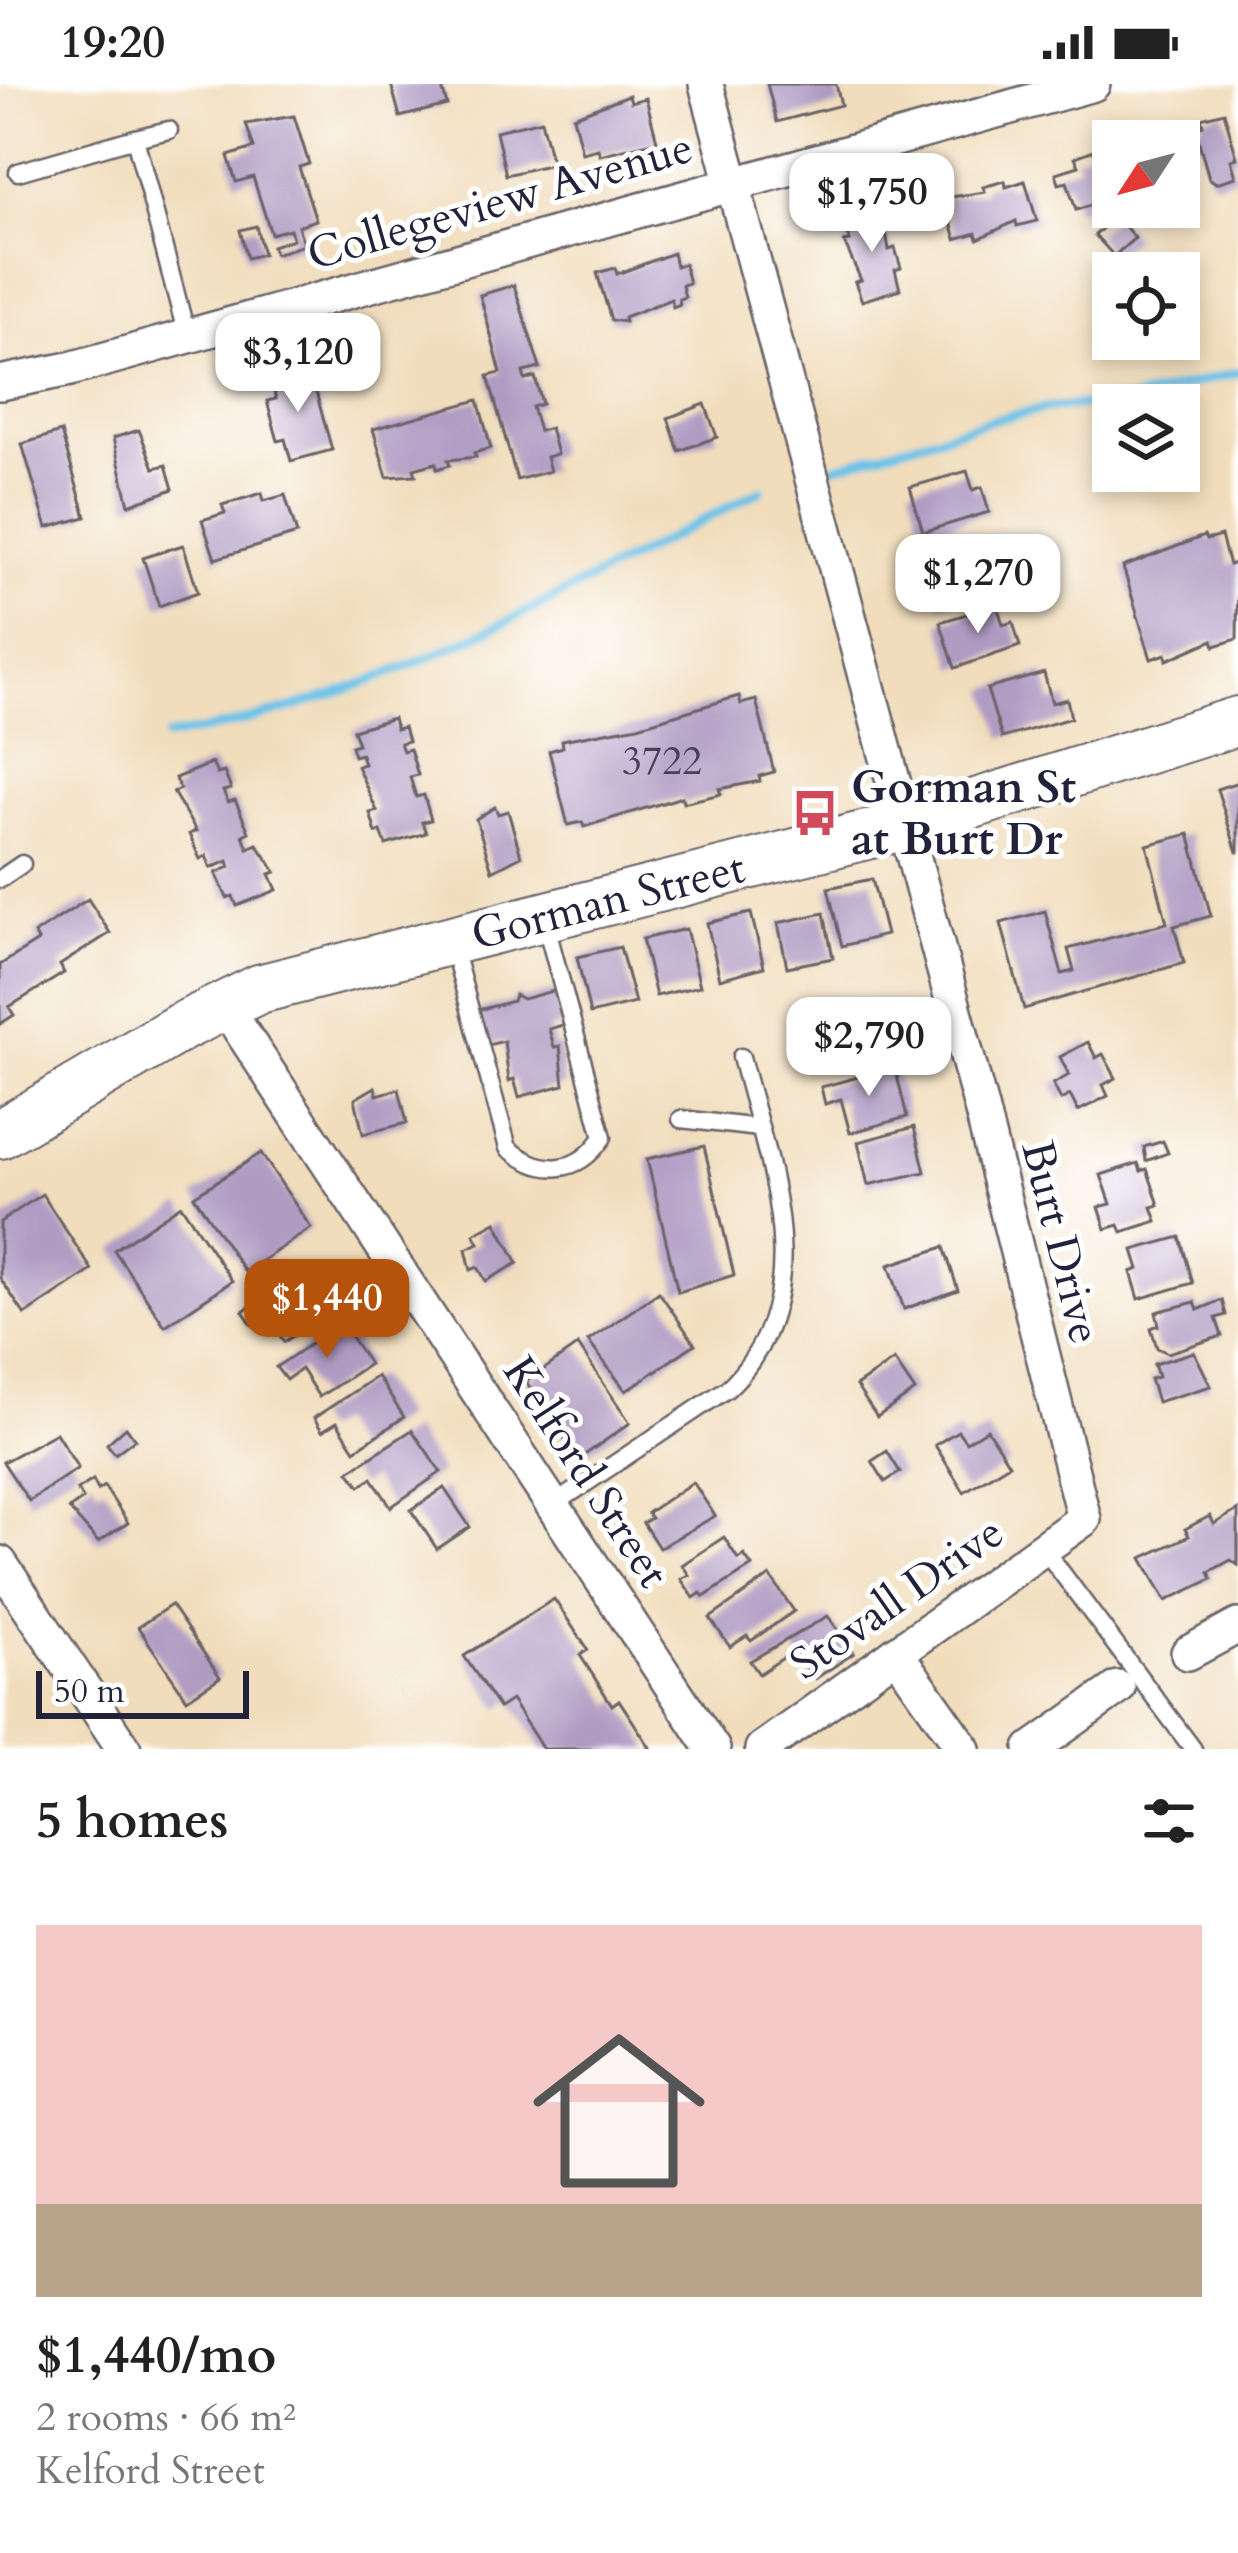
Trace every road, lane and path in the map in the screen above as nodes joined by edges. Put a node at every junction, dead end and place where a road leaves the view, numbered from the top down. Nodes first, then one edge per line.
1 (706, 84) edge
2 (1094, 84) edge
3 (169, 130) dead end
4 (135, 138) junction
5 (18, 172) dead end
6 (732, 182) junction
7 (187, 336) junction
8 (0, 383) edge
9 (1238, 721) edge
10 (906, 825) junction
11 (22, 864) dead end
12 (0, 879) edge
13 (543, 915) junction
14 (451, 937) junction
15 (224, 1005) junction
16 (741, 1057) dead end
17 (681, 1119) dead end
18 (759, 1128) junction
19 (0, 1134) edge
20 (553, 1505) junction
21 (1084, 1519) joint
22 (1044, 1549) junction
23 (0, 1563) edge
24 (1238, 1627) edge
25 (896, 1653) junction
26 (1189, 1653) dead end
27 (1118, 1688) dead end
28 (124, 1749) edge
29 (713, 1749) edge
30 (761, 1749) edge
31 (964, 1749) edge
32 (1032, 1749) edge
33 (1193, 1749) edge

1 - 6 street, Burt Drive
2 - 6 street, Collegeview Avenue
3 - 4 lane
4 - 5 lane
4 - 7 lane
6 - 7 street, Collegeview Avenue
6 - 10 street, Burt Drive
7 - 8 street, Collegeview Avenue
9 - 10 main road, Gorman Street
10 - 13 main road, Gorman Street
10 - 21 street, Burt Drive
11 - 12 lane
13 - 14 main road, Gorman Street
13 - 14 lane
14 - 15 main road, Gorman Street
15 - 19 main road, Gorman Street
15 - 20 street, Kelford Street
16 - 18 lane
17 - 18 lane
18 - 20 lane
20 - 29 street, Kelford Street
21 - 22 street, Stovall Drive
22 - 25 street, Stovall Drive
22 - 33 lane
23 - 28 street
24 - 26 street
25 - 30 street, Stovall Drive
25 - 31 street
27 - 32 street

